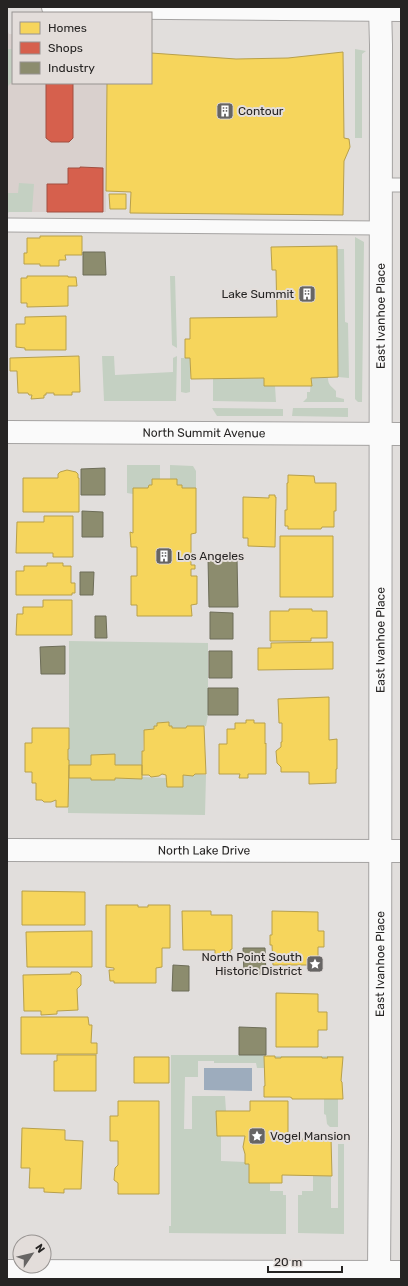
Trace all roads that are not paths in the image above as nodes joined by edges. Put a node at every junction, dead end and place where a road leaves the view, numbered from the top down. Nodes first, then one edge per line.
1 (53, 7) edge
2 (387, 9) edge
3 (391, 185) edge
4 (7, 225) edge
5 (381, 228) junction
6 (7, 432) edge
7 (391, 434) edge
8 (7, 850) edge
9 (391, 851) edge
10 (7, 1271) edge
11 (379, 1272) junction
12 (401, 1272) edge

1 - 2 street
2 - 3 street, East Ivanhoe Place
3 - 5 street, East Ivanhoe Place
4 - 5 lane
5 - 7 street, East Ivanhoe Place
6 - 7 street, North Summit Avenue
7 - 9 street, East Ivanhoe Place
8 - 9 street, North Lake Drive
9 - 11 street, East Ivanhoe Place
10 - 11 street
11 - 12 street

